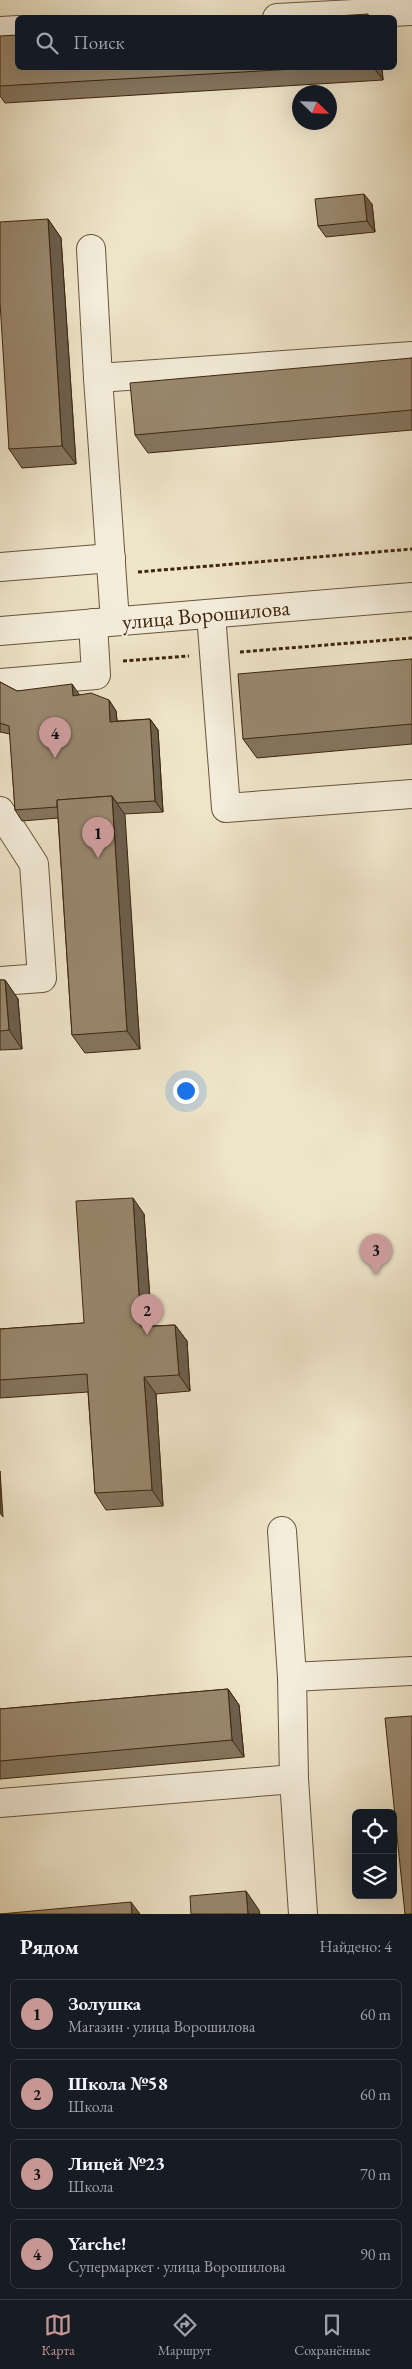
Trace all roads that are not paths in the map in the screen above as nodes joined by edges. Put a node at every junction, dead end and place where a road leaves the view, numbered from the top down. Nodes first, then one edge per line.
1 (408, 0) edge
2 (412, 6) edge
3 (412, 11) edge
4 (335, 15) edge
5 (15, 30) edge
6 (0, 31) edge
7 (90, 249) dead end
8 (412, 356) edge
9 (98, 378) junction
10 (111, 566) junction
11 (0, 567) edge
12 (412, 598) edge
13 (211, 614) junction
14 (104, 622) junction
15 (0, 631) edge
16 (0, 684) edge
17 (412, 794) edge
18 (0, 810) edge
19 (0, 981) edge
20 (282, 1531) dead end
21 (412, 1671) edge
22 (292, 1677) junction
23 (294, 1779) junction
24 (0, 1803) edge
25 (303, 1914) edge

1 - 2 street
3 - 4 street
5 - 6 street
7 - 9 street
8 - 9 street
9 - 10 street
10 - 11 street
10 - 14 street
12 - 13 street, улица Ворошилова
13 - 14 street, улица Ворошилова
13 - 17 street
14 - 15 street, улица Ворошилова
14 - 16 street
18 - 19 street
20 - 22 street
21 - 22 street
22 - 23 street
23 - 24 street
23 - 25 street

